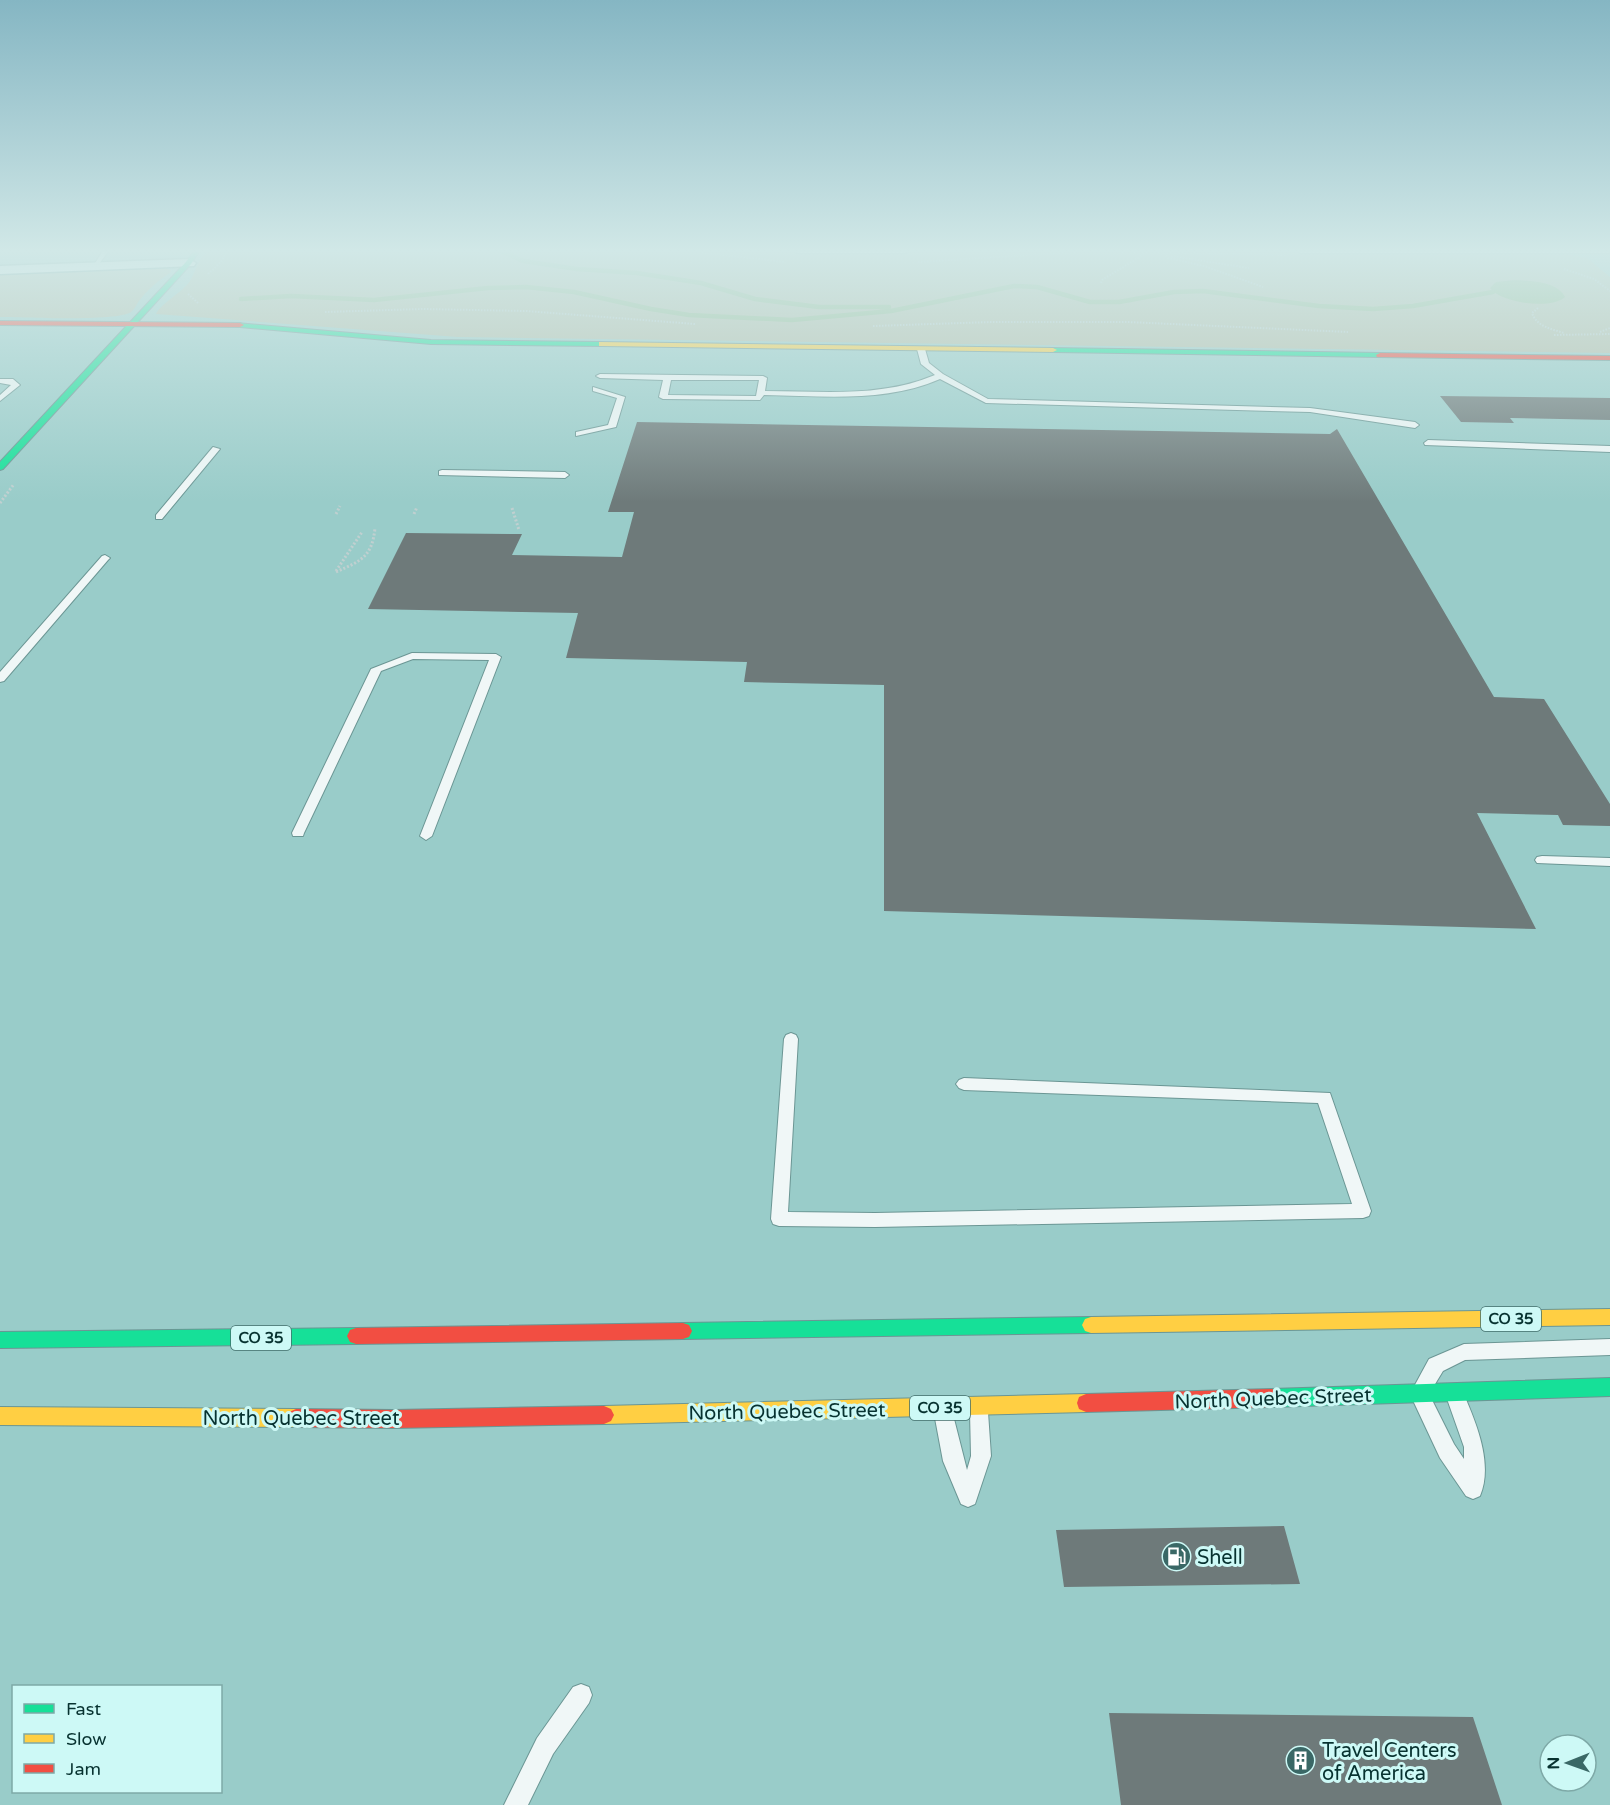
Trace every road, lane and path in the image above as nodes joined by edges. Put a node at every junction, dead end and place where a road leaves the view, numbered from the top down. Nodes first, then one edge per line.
1 (124, 333) edge
2 (332, 333) edge
3 (1563, 333) edge
4 (1594, 333) edge
5 (1551, 335) dead end
6 (1568, 335) junction
7 (921, 349) junction
8 (1610, 358) edge
9 (600, 376) dead end
10 (940, 376) junction
11 (668, 377) junction
12 (0, 381) edge
13 (596, 389) dead end
14 (760, 393) junction
15 (0, 399) edge
16 (1415, 425) dead end
17 (579, 434) dead end
18 (1428, 444) dead end
19 (216, 449) dead end
20 (1610, 449) edge
21 (0, 467) edge
22 (442, 473) dead end
23 (565, 475) dead end
24 (340, 506) dead end
25 (417, 507) dead end
26 (512, 508) dead end
27 (336, 514) dead end
28 (414, 514) dead end
29 (159, 517) dead end
30 (375, 528) dead end
31 (519, 530) dead end
32 (362, 532) dead end
33 (105, 558) dead end
34 (0, 679) edge
35 (298, 833) dead end
36 (426, 836) dead end
37 (1542, 860) dead end
38 (1610, 862) edge
39 (791, 1039) dead end
40 (964, 1084) dead end
41 (1610, 1317) edge
42 (0, 1340) edge
43 (1610, 1347) edge
44 (1610, 1387) edge
45 (1419, 1394) junction
46 (1454, 1394) junction
47 (978, 1407) junction
48 (943, 1408) junction
49 (0, 1416) edge
50 (581, 1695) dead end
51 (516, 1805) edge

1 - 21 street
2 - 7 street
3 - 6 path
4 - 6 path
5 - 6 path
7 - 8 street
7 - 10 lane
9 - 11 lane
10 - 14 lane
10 - 16 lane
11 - 14 lane
11 - 14 lane
12 - 15 lane
13 - 17 lane
18 - 20 lane
19 - 29 lane
22 - 23 lane
24 - 27 path
25 - 28 path
26 - 31 path
30 - 32 path
33 - 34 lane
35 - 36 lane
37 - 38 lane
39 - 40 lane
41 - 42 street, CO 35
43 - 45 lane
44 - 46 street, North Quebec Street / CO 35
45 - 46 street, North Quebec Street / CO 35
45 - 46 lane
45 - 47 street, North Quebec Street / CO 35
47 - 48 street, North Quebec Street / CO 35
47 - 48 lane
48 - 49 street, North Quebec Street / CO 35
50 - 51 lane

